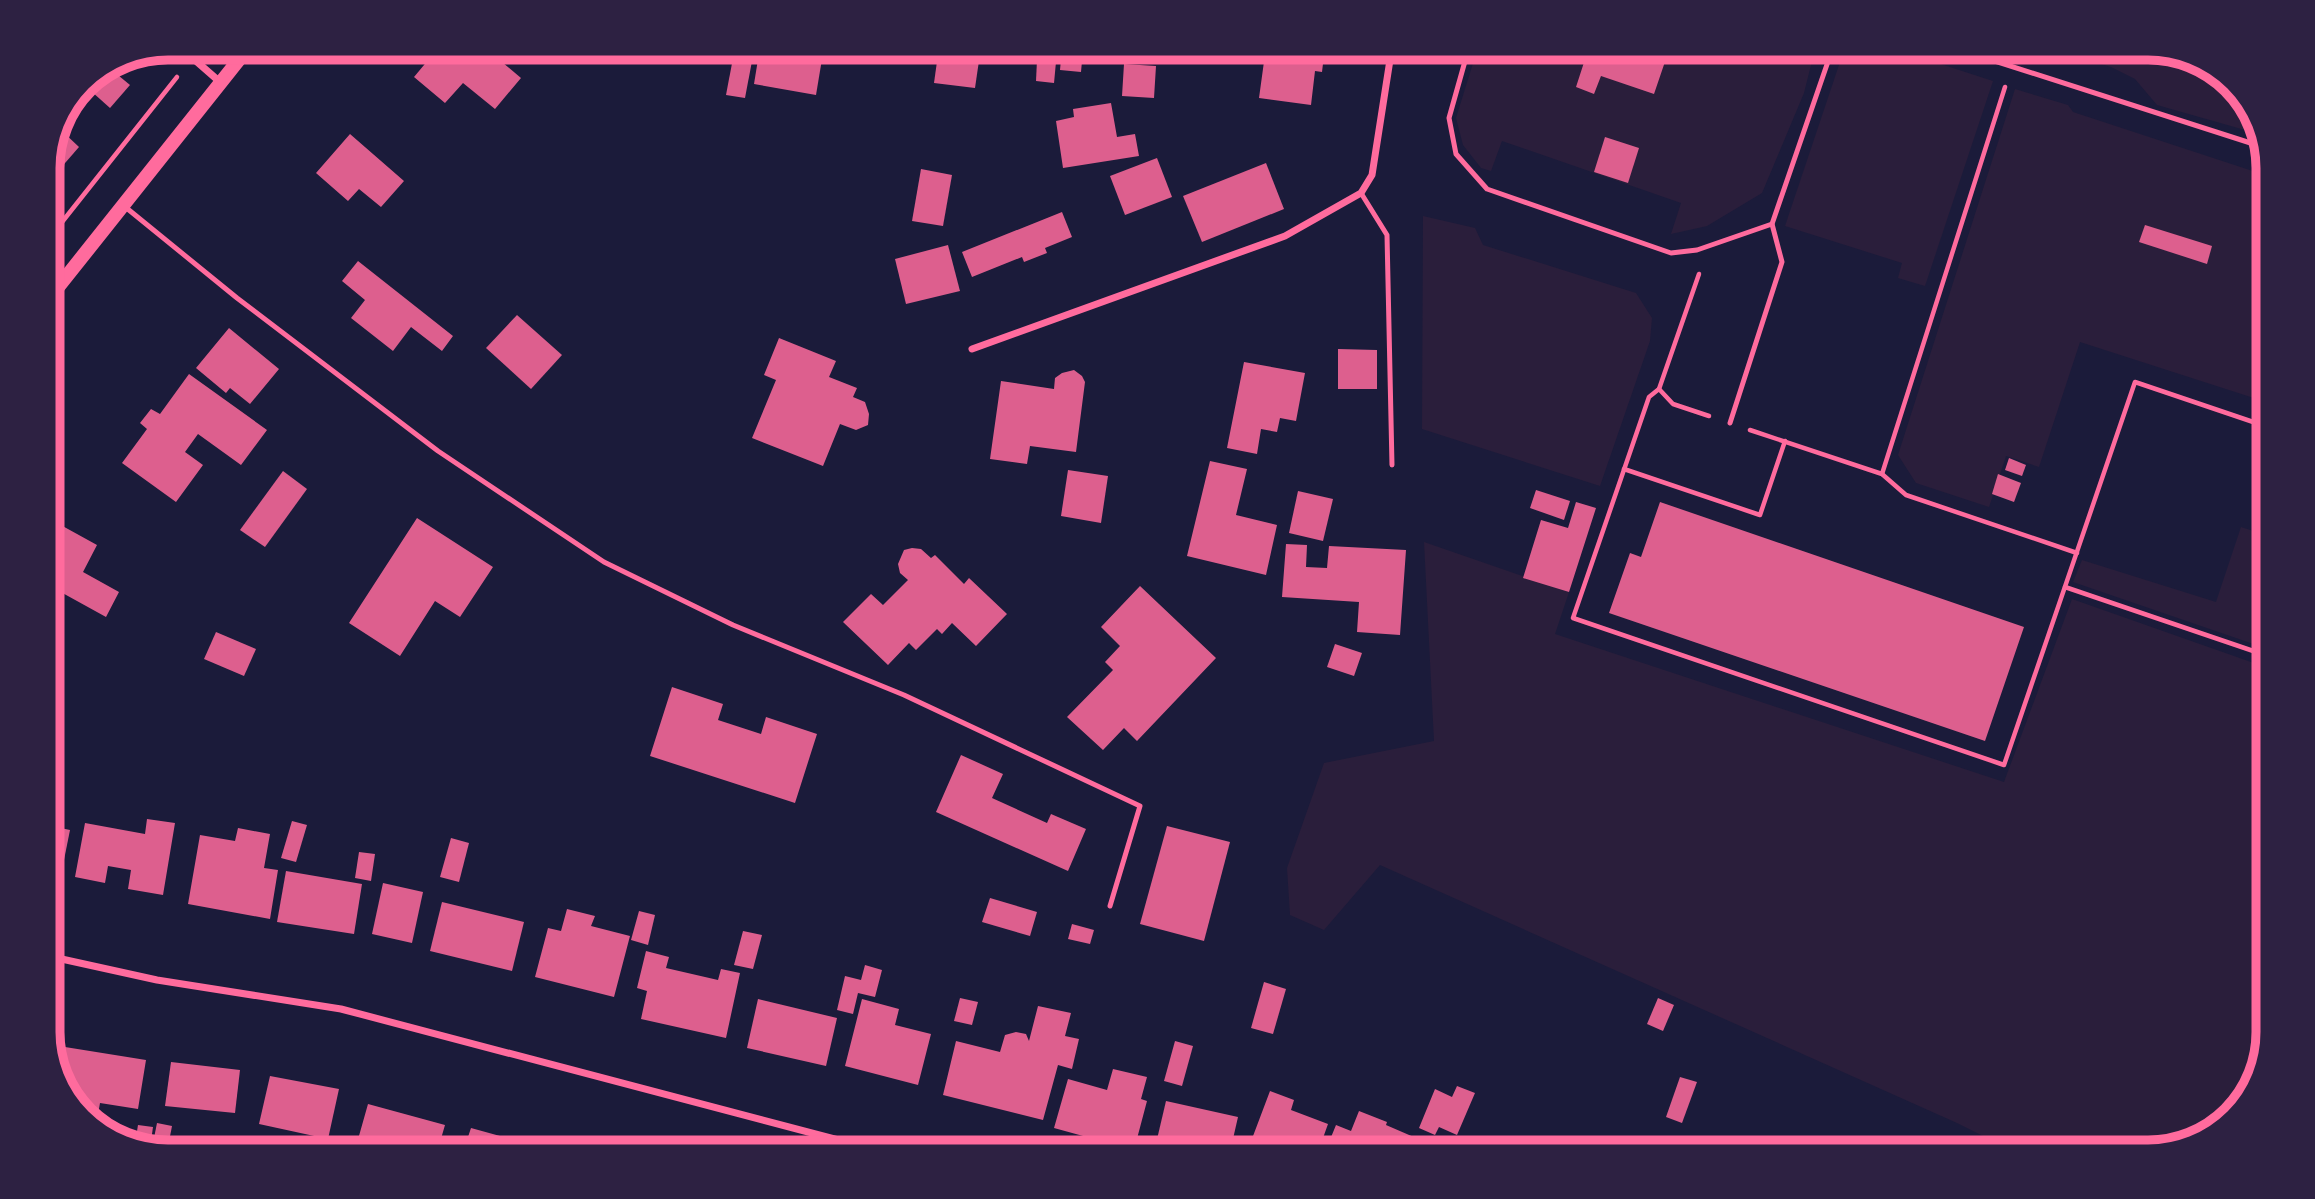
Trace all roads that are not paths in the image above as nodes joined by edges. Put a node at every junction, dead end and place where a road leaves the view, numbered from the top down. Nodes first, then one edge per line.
1 (195, 60) edge
2 (238, 60) edge
3 (1390, 60) edge
4 (1465, 60) edge
5 (1828, 60) edge
6 (1990, 60) edge
7 (220, 82) junction
8 (2252, 144) edge
9 (1361, 193) junction
10 (122, 205) junction
11 (1772, 223) junction
12 (60, 284) edge
13 (971, 349) dead end
14 (1730, 423) road end
15 (1392, 465) dead end
16 (1110, 906) dead end
17 (60, 959) edge
18 (838, 1140) edge

1 - 7 street
2 - 7 main road
3 - 9 street
4 - 11 lane
5 - 11 lane
6 - 8 lane
7 - 10 main road
9 - 13 street
9 - 15 lane
10 - 12 main road
10 - 16 lane
11 - 14 lane
17 - 18 street

